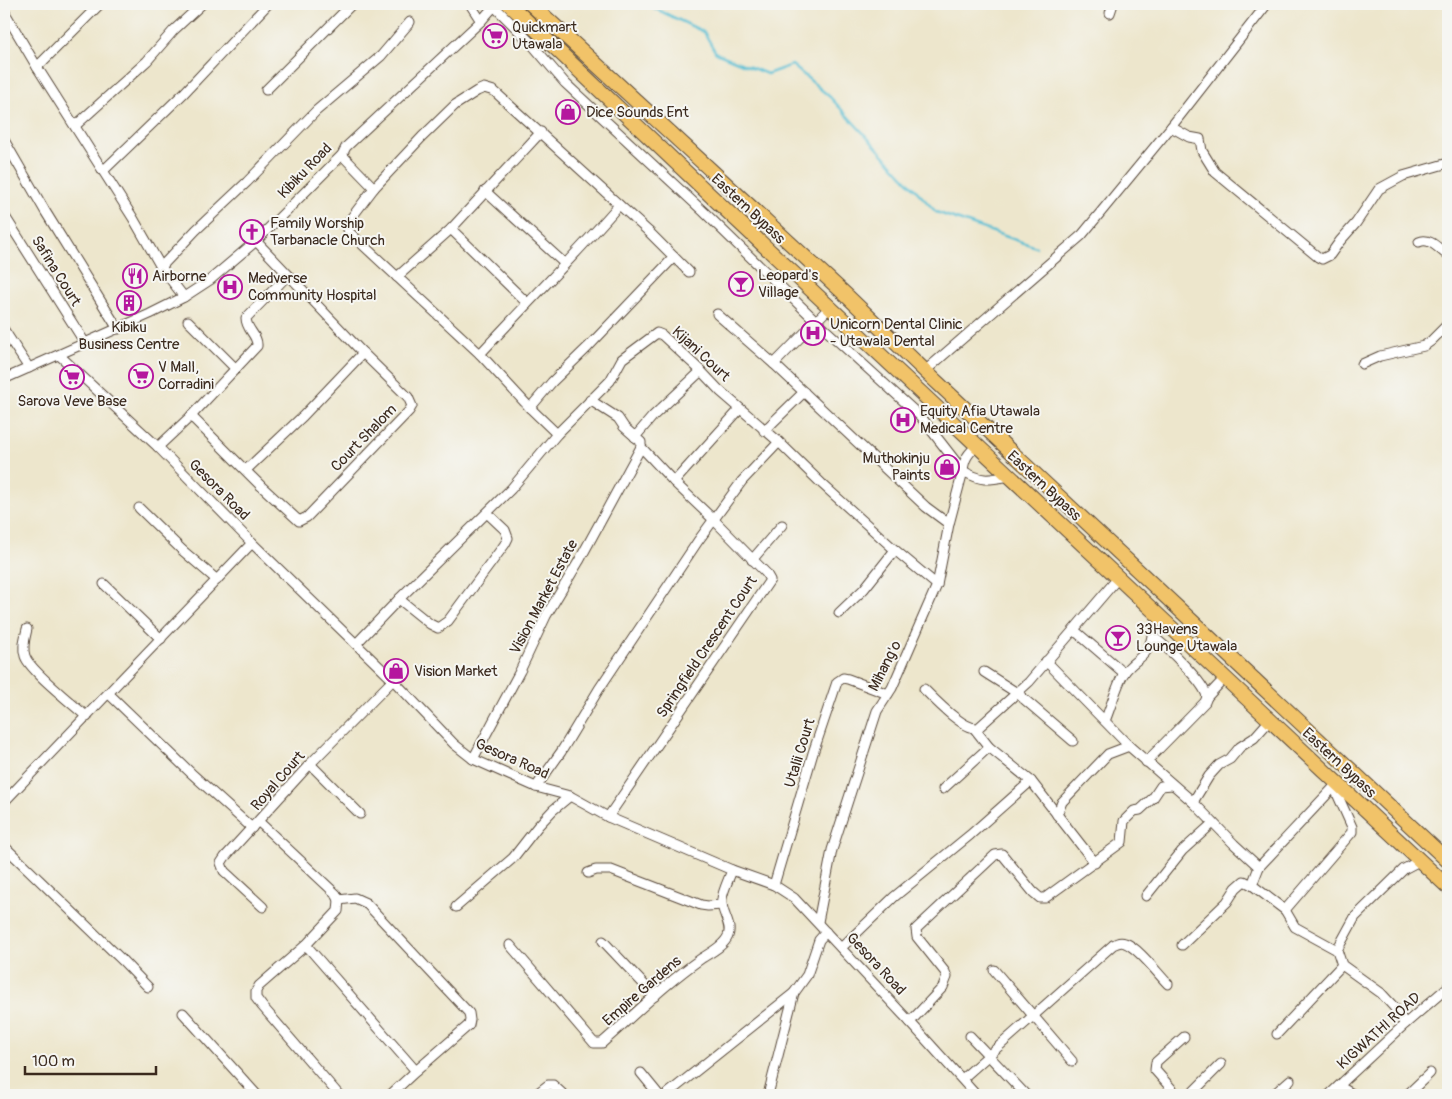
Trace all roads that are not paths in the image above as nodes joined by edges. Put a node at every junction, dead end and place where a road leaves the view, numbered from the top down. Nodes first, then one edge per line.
1 (100, 4) edge
2 (202, 4) edge
3 (268, 4) edge
4 (352, 4) edge
5 (470, 4) edge
6 (509, 4) edge
7 (531, 4) edge
8 (1267, 4) edge
9 (495, 5) edge
10 (4, 11) edge
11 (481, 21) junction
12 (410, 22) dead end
13 (37, 67) junction
14 (266, 90) dead end
15 (613, 102) junction
16 (601, 117) junction
17 (75, 126) junction
18 (1171, 127) junction
19 (540, 132) junction
20 (4, 140) edge
21 (342, 155) junction
22 (1448, 163) edge
23 (103, 171) junction
24 (723, 180) junction
25 (374, 188) junction
26 (485, 191) junction
27 (710, 195) junction
28 (619, 204) junction
29 (4, 215) edge
30 (450, 228) junction
31 (752, 235) junction
32 (256, 241) junction
33 (1419, 242) dead end
34 (741, 248) junction
35 (1448, 254) edge
36 (674, 257) junction
37 (565, 264) junction
38 (161, 267) junction
39 (689, 272) dead end
40 (288, 274) junction
41 (397, 277) junction
42 (184, 297) junction
43 (527, 303) junction
44 (830, 307) junction
45 (716, 314) dead end
46 (188, 322) dead end
47 (817, 322) junction
48 (1448, 324) edge
49 (118, 329) junction
50 (4, 330) edge
51 (85, 343) junction
52 (59, 354) junction
53 (363, 354) junction
54 (480, 354) junction
55 (774, 364) junction
56 (1362, 364) dead end
57 (29, 368) junction
58 (236, 369) junction
59 (701, 371) junction
60 (925, 371) junction
61 (4, 379) edge
62 (804, 392) junction
63 (590, 400) junction
64 (933, 404) junction
65 (530, 408) junction
66 (740, 409) junction
67 (192, 416) junction
68 (921, 417) junction
69 (764, 430) junction
70 (557, 434) junction
71 (635, 437) junction
72 (779, 442) junction
73 (978, 445) junction
74 (158, 447) junction
75 (641, 447) junction
76 (246, 470) junction
77 (963, 471) junction
78 (1010, 476) junction
79 (674, 482) junction
80 (139, 508) dead end
81 (486, 513) junction
82 (715, 521) junction
83 (949, 524) junction
84 (782, 525) dead end
85 (252, 543) junction
86 (895, 550) junction
87 (752, 560) junction
88 (1118, 578) junction
89 (217, 580) junction
90 (104, 584) dead end
91 (937, 585) junction
92 (399, 599) junction
93 (839, 613) dead end
94 (27, 629) dead end
95 (1074, 630) junction
96 (161, 639) junction
97 (356, 644) junction
98 (1046, 661) junction
99 (984, 672) dead end
100 (1124, 673) junction
101 (1225, 678) junction
102 (393, 680) junction
103 (924, 689) dead end
104 (108, 694) junction
105 (888, 694) junction
106 (1017, 694) junction
107 (1207, 697) junction
108 (87, 717) junction
109 (1270, 720) junction
110 (1105, 721) junction
111 (974, 728) junction
112 (1073, 741) dead end
113 (1128, 746) junction
114 (989, 747) junction
115 (472, 759) junction
116 (1146, 762) junction
117 (310, 764) junction
118 (1031, 781) junction
119 (1172, 785) junction
120 (536, 787) junction
121 (1338, 788) junction
122 (943, 789) dead end
123 (570, 796) junction
124 (4, 802) edge
125 (1193, 802) junction
126 (360, 814) dead end
127 (1057, 815) junction
128 (608, 818) junction
129 (1213, 822) junction
130 (255, 824) junction
131 (4, 846) edge
132 (1421, 860) junction
133 (1448, 861) edge
134 (1095, 863) junction
135 (1259, 867) junction
136 (732, 870) junction
137 (588, 873) dead end
138 (1252, 885) junction
139 (774, 886) junction
140 (1448, 887) edge
141 (1146, 896) dead end
142 (340, 900) junction
143 (722, 905) junction
144 (263, 907) dead end
145 (456, 907) dead end
146 (1285, 910) junction
147 (818, 922) junction
148 (826, 932) junction
149 (603, 941) dead end
150 (306, 945) junction
151 (510, 945) dead end
152 (1182, 945) dead end
153 (841, 948) junction
154 (1338, 950) junction
155 (1342, 965) junction
156 (994, 970) dead end
157 (1168, 984) dead end
158 (148, 987) dead end
159 (1447, 991) edge
160 (794, 993) junction
161 (654, 996) junction
162 (183, 1013) dead end
163 (1034, 1015) junction
164 (910, 1022) junction
165 (1405, 1024) junction
166 (1277, 1034) dead end
167 (970, 1036) dead end
168 (1184, 1037) dead end
169 (988, 1056) junction
170 (1072, 1061) dead end
171 (1222, 1064) dead end
172 (416, 1071) junction
173 (642, 1073) dead end
174 (1430, 1073) dead end
175 (962, 1079) junction
176 (1290, 1080) dead end
177 (1339, 1086) junction
178 (257, 1095) edge
179 (339, 1095) edge
180 (390, 1095) edge
181 (535, 1095) edge
182 (564, 1095) edge
183 (659, 1095) edge
184 (666, 1095) edge
185 (768, 1095) edge
186 (976, 1095) edge
187 (1026, 1095) edge
188 (1177, 1095) edge
189 (1190, 1095) edge
190 (1273, 1095) edge
191 (1329, 1095) edge
192 (1354, 1095) edge
193 (1407, 1095) edge

1 - 13 street
2 - 17 street
3 - 23 street
4 - 14 street
5 - 11 street
6 - 15 main road, Eastern Bypass
7 - 24 main road, Eastern Bypass
8 - 18 street
9 - 11 street, Kibiku Road
9 - 16 street
10 - 13 street
11 - 21 street, Kibiku Road
12 - 38 street
13 - 17 street
15 - 16 street
15 - 27 main road, Eastern Bypass
16 - 34 street
17 - 23 street
18 - 22 street
18 - 60 street
19 - 25 street
19 - 26 street
19 - 28 street
20 - 49 street
21 - 25 street
21 - 32 street, Kibiku Road
23 - 38 street
24 - 27 main road
24 - 60 main road, Eastern Bypass
25 - 41 street
26 - 30 street
26 - 37 street
27 - 31 main road, Eastern Bypass
28 - 36 street
28 - 37 street
29 - 51 street, Safina Court
30 - 41 street
30 - 43 street
31 - 34 street
31 - 44 main road, Eastern Bypass
32 - 40 street, Court Shalom
32 - 42 street, Kibiku Road
33 - 35 street
34 - 47 street
36 - 39 street
36 - 65 street
37 - 43 street
38 - 42 street
40 - 53 street, Court Shalom
40 - 58 street
41 - 54 street
42 - 49 street, Kibiku Road
43 - 54 street
44 - 47 street
44 - 64 main road, Eastern Bypass
45 - 55 street
46 - 58 street
47 - 55 street
47 - 68 street
48 - 56 street
49 - 51 street, Kibiku Road
50 - 57 street
51 - 52 street, Kibiku Road
52 - 57 street, Kibiku Road
52 - 74 street, Gesora Road
53 - 76 street
53 - 76 street, Court Shalom
54 - 65 street
55 - 62 street
57 - 61 street, Kibiku Road
58 - 67 street
59 - 63 street, Kijani Court
59 - 66 street, Kijani Court
59 - 71 street
60 - 133 main road, Eastern Bypass
62 - 69 street
62 - 83 street
63 - 70 street, Kijani Court
63 - 71 street, Springfield Crescent Court
64 - 68 street
64 - 73 main road, Eastern Bypass
65 - 70 street
66 - 69 street, Kijani Court
66 - 79 street
67 - 74 street
67 - 76 street, Court Shalom
68 - 77 street
69 - 72 street, Kijani Court
70 - 81 street, Kijani Court
71 - 75 street, Springfield Crescent Court
72 - 82 street
72 - 86 street, Kijani Court
73 - 77 street, Mihang'o
73 - 78 main road, Eastern Bypass
74 - 85 street, Gesora Road
75 - 79 street, Springfield Crescent Court
75 - 115 street, Vision Market Estate
77 - 78 street
77 - 83 street, Mihang'o
78 - 88 main road, Eastern Bypass
79 - 82 street, Springfield Crescent Court
80 - 89 street
81 - 92 street, Kijani Court
81 - 92 street
82 - 87 street, Springfield Crescent Court
82 - 120 street
83 - 91 street, Mihang'o
84 - 87 street
85 - 89 street
85 - 97 street, Gesora Road
86 - 91 street, Kijani Court
86 - 93 street
87 - 128 street, Springfield Crescent Court
88 - 95 street
88 - 101 main road, Eastern Bypass
89 - 96 street
90 - 96 street
91 - 105 street, Mihang'o
92 - 97 street, Kijani Court
94 - 108 street
95 - 98 street
95 - 100 street
96 - 104 street
97 - 102 street, Gesora Road
98 - 106 street
98 - 110 street
99 - 106 street
100 - 107 street
100 - 110 street
101 - 107 street
101 - 109 main road, Eastern Bypass
102 - 115 street, Gesora Road
102 - 117 street, Royal Court
103 - 111 street
104 - 108 street
104 - 130 street
105 - 139 street, Utalii Court
105 - 147 street, Mihang'o
106 - 111 street
106 - 112 street
107 - 116 street
108 - 124 street
109 - 121 main road, Eastern Bypass
109 - 125 street
110 - 113 street
111 - 114 street
113 - 116 street
113 - 127 street
114 - 118 street
114 - 122 street
115 - 120 street, Gesora Road
116 - 119 street
117 - 126 street
117 - 130 street, Royal Court
118 - 127 street
118 - 153 street
119 - 125 street
119 - 134 street
120 - 123 street, Gesora Road
121 - 132 main road, Eastern Bypass
121 - 135 street
121 - 146 street
123 - 128 street, Gesora Road
123 - 145 street
125 - 129 street
127 - 134 street
128 - 136 street, Gesora Road
129 - 135 street
129 - 141 street
130 - 142 street, Royal Court
130 - 144 street
131 - 158 street
132 - 140 main road, Eastern Bypass
132 - 154 street
134 - 164 street
135 - 138 street
136 - 139 street, Gesora Road
136 - 143 street
137 - 143 street
138 - 146 street
138 - 152 street
139 - 147 street, Gesora Road
142 - 150 street
142 - 172 street
143 - 161 street, Empire Gardens
146 - 154 street
147 - 148 street, Gesora Road
148 - 153 street, Gesora Road
148 - 160 street
149 - 161 street
150 - 172 street
150 - 179 street
151 - 161 street, Empire Gardens
153 - 164 street, Gesora Road
154 - 155 street
155 - 165 street
155 - 166 street
156 - 163 street
157 - 163 street
159 - 165 street, KIGWATHI ROAD
160 - 184 street
160 - 185 street
162 - 178 street
163 - 169 street
163 - 170 street
164 - 175 street, Gesora Road
165 - 177 street, KIGWATHI ROAD
167 - 169 street
168 - 188 street
169 - 175 street
169 - 187 street
171 - 189 street
172 - 180 street
173 - 183 street
174 - 193 street
175 - 186 street, Gesora Road
176 - 190 street
177 - 191 street, KIGWATHI ROAD
177 - 192 street
181 - 182 street

